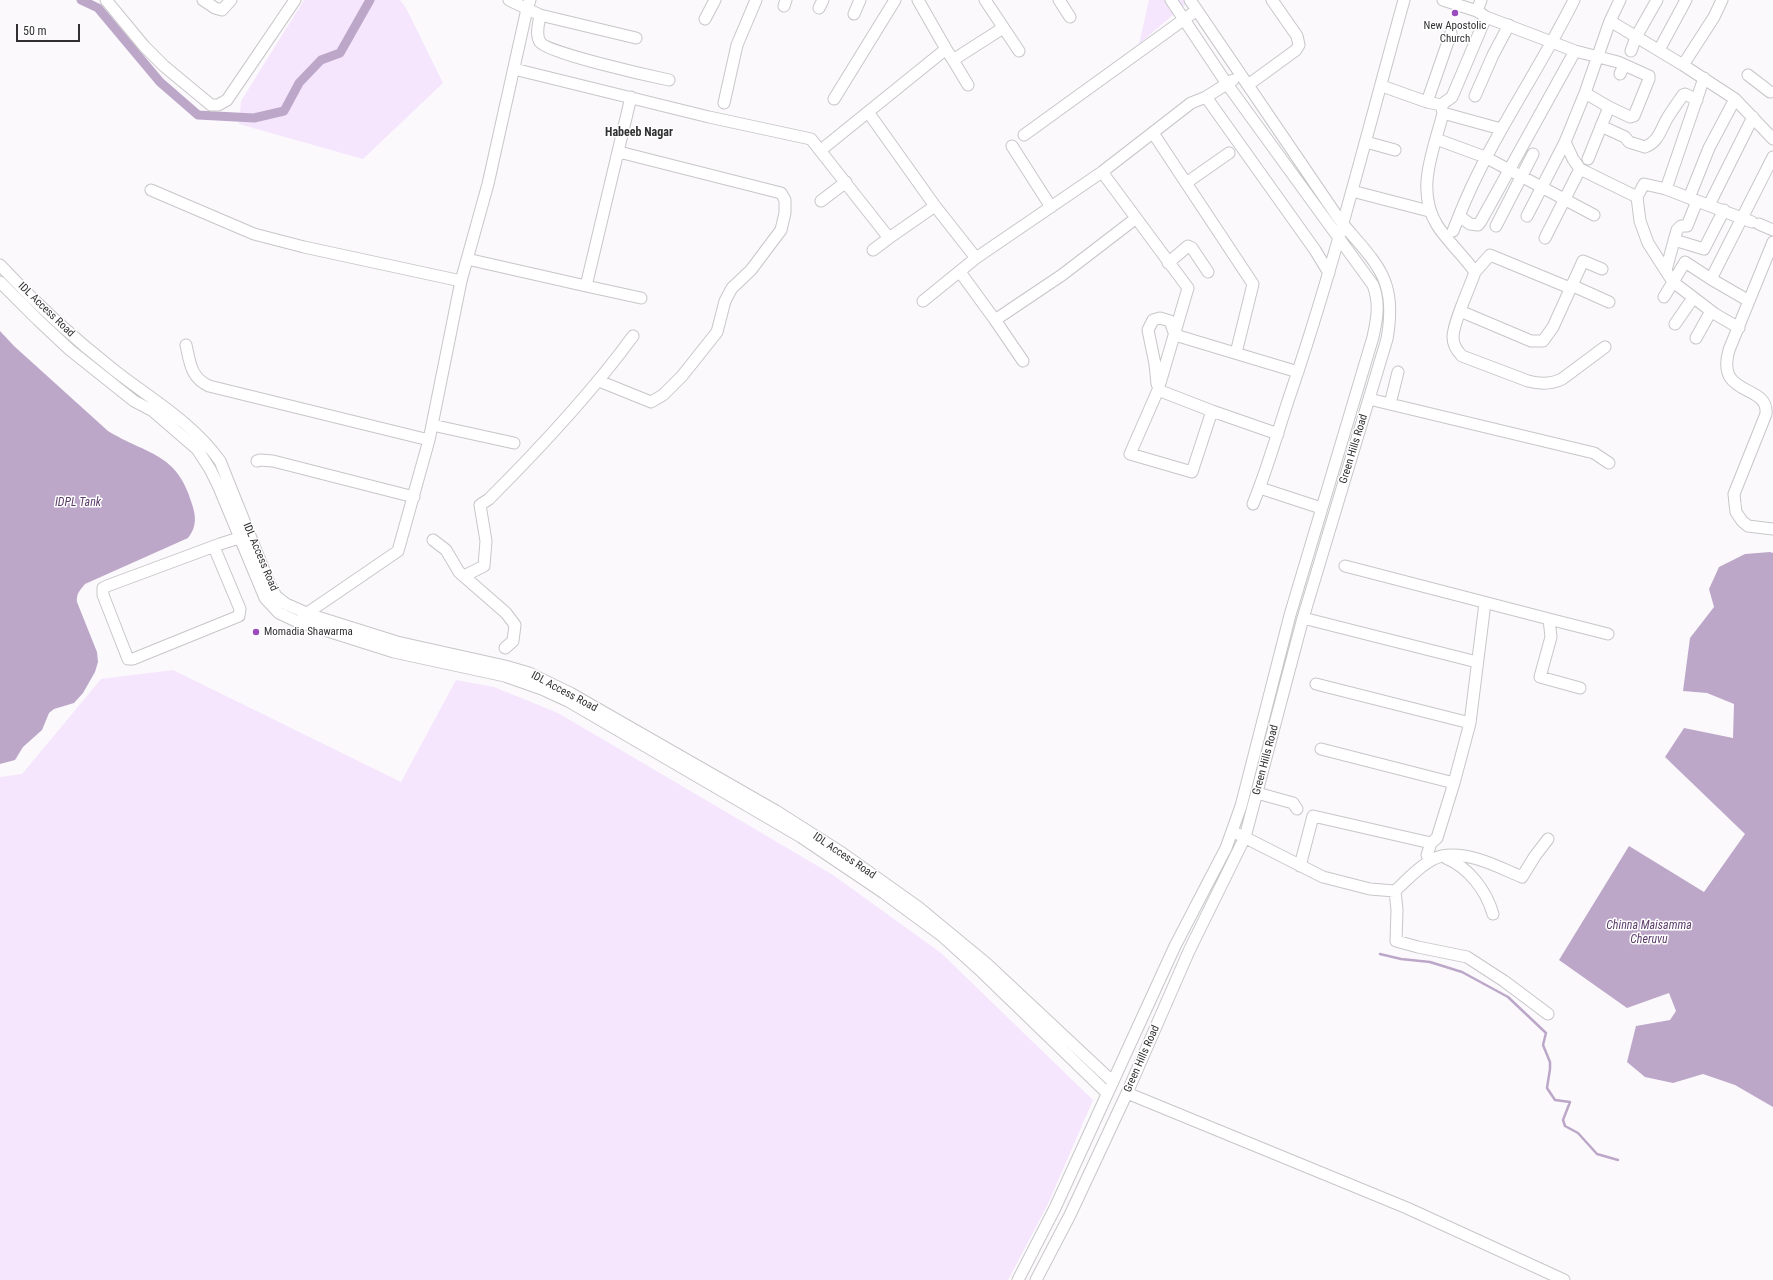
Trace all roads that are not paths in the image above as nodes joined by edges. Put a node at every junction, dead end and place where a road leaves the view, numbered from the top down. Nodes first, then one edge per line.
1 (106, 0) edge
2 (203, 0) edge
3 (231, 0) edge
4 (295, 0) edge
5 (509, 0) edge
6 (715, 0) edge
7 (756, 0) edge
8 (860, 0) edge
9 (895, 0) edge
10 (918, 0) edge
11 (985, 0) edge
12 (1059, 0) edge
13 (1171, 0) edge
14 (1190, 0) edge
15 (1272, 0) edge
16 (1404, 0) edge
17 (1481, 0) edge
18 (1574, 0) edge
19 (1620, 0) edge
20 (1657, 0) edge
21 (1686, 0) edge
22 (1722, 0) edge
23 (1449, 1) edge
24 (528, 5) edge
25 (1197, 10) junction
26 (540, 14) junction
27 (854, 14) dead end
28 (1482, 14) junction
29 (1070, 17) dead end
30 (705, 19) dead end
31 (1184, 19) junction
32 (1610, 21) junction
33 (1510, 25) junction
34 (1003, 28) junction
35 (1451, 33) dead end
36 (1636, 37) junction
37 (636, 38) dead end
38 (1552, 41) junction
39 (946, 48) junction
40 (1659, 50) junction
41 (1019, 51) dead end
42 (1575, 51) junction
43 (1631, 51) dead end
44 (1596, 56) junction
45 (954, 60) junction
46 (1683, 65) junction
47 (514, 69) junction
48 (1240, 75) junction
49 (1748, 75) dead end
50 (1704, 78) junction
51 (669, 80) dead end
52 (1228, 84) junction
53 (968, 85) dead end
54 (1248, 85) junction
55 (1382, 86) junction
56 (1770, 92) dead end
57 (1585, 94) junction
58 (1475, 96) dead end
59 (631, 97) junction
60 (1206, 97) junction
61 (834, 99) dead end
62 (1734, 99) junction
63 (1697, 100) junction
64 (1427, 102) junction
65 (724, 103) dead end
66 (1609, 106) junction
67 (1442, 109) junction
68 (868, 112) junction
69 (1753, 117) junction
70 (1601, 126) junction
71 (1501, 129) junction
72 (1153, 133) junction
73 (1024, 135) dead end
74 (1436, 139) junction
75 (1773, 139) edge
76 (1366, 142) junction
77 (1565, 142) junction
78 (1012, 146) dead end
79 (821, 150) junction
80 (1395, 150) dead end
81 (619, 152) junction
82 (1229, 153) dead end
83 (1533, 154) dead end
84 (1485, 157) junction
85 (1773, 157) edge
86 (1588, 158) dead end
87 (1580, 169) junction
88 (1510, 170) junction
89 (1102, 172) junction
90 (1522, 176) junction
91 (846, 182) junction
92 (1186, 184) junction
93 (1542, 187) junction
94 (1666, 188) junction
95 (151, 190) dead end
96 (1352, 192) junction
97 (1637, 197) junction
98 (1693, 199) junction
99 (1565, 200) junction
100 (821, 201) dead end
101 (1709, 205) junction
102 (935, 206) junction
103 (1051, 207) junction
104 (1430, 210) junction
105 (1724, 210) junction
106 (1594, 215) dead end
107 (1459, 216) junction
108 (1527, 216) dead end
109 (1135, 219) junction
110 (1751, 221) junction
111 (1342, 223) junction
112 (1496, 226) dead end
113 (1773, 230) edge
114 (1451, 234) junction
115 (889, 238) junction
116 (1338, 238) junction
117 (1544, 238) dead end
118 (1674, 240) junction
119 (1773, 242) edge
120 (873, 250) dead end
121 (976, 258) junction
122 (467, 259) junction
123 (1169, 261) junction
124 (0, 265) edge
125 (1602, 269) dead end
126 (1666, 270) junction
127 (1179, 271) dead end
128 (960, 272) junction
129 (1208, 272) dead end
130 (1475, 272) junction
131 (1329, 273) junction
132 (1712, 280) junction
133 (461, 281) junction
134 (0, 282) edge
135 (1673, 282) junction
136 (586, 286) junction
137 (1570, 286) junction
138 (1664, 297) dead end
139 (642, 298) dead end
140 (1693, 298) junction
141 (923, 301) dead end
142 (1750, 301) junction
143 (1609, 302) dead end
144 (1460, 311) junction
145 (1711, 311) junction
146 (995, 320) junction
147 (1675, 324) dead end
148 (1739, 328) junction
149 (1175, 335) junction
150 (633, 336) dead end
151 (1696, 338) dead end
152 (186, 345) dead end
153 (1605, 347) dead end
154 (1236, 353) junction
155 (1024, 360) dead end
156 (1298, 372) junction
157 (1398, 372) dead end
158 (599, 380) junction
159 (1158, 390) junction
160 (1369, 399) junction
161 (1390, 404) junction
162 (1212, 411) junction
163 (432, 424) junction
164 (1278, 434) junction
165 (429, 440) junction
166 (514, 443) dead end
167 (257, 461) dead end
168 (1609, 463) dead end
169 (1260, 488) junction
170 (414, 497) junction
171 (1253, 504) dead end
172 (1321, 508) junction
173 (1773, 530) edge
174 (238, 538) junction
175 (433, 540) dead end
176 (214, 547) junction
177 (1346, 566) dead end
178 (464, 576) junction
179 (1484, 603) junction
180 (306, 613) junction
181 (1303, 618) junction
182 (1549, 619) junction
183 (296, 621) junction
184 (1608, 634) dead end
185 (505, 648) dead end
186 (1477, 662) junction
187 (1316, 684) dead end
188 (1580, 688) dead end
189 (1470, 723) junction
190 (1321, 749) dead end
191 (1454, 783) junction
192 (1257, 793) junction
193 (1297, 809) dead end
194 (1232, 831) junction
195 (1245, 837) junction
196 (1548, 839) dead end
197 (1431, 843) junction
198 (1427, 855) dead end
199 (1442, 856) junction
200 (1300, 866) junction
201 (1395, 891) junction
202 (1493, 914) dead end
203 (984, 968) junction
204 (1548, 1014) dead end
205 (1112, 1082) junction
206 (1108, 1093) junction
207 (1127, 1093) junction
208 (1018, 1280) edge
209 (1036, 1280) edge
210 (1564, 1280) edge

1 - 4 street
2 - 3 street
5 - 24 street
6 - 30 street
7 - 65 street
8 - 27 street
9 - 61 street
10 - 39 street
11 - 34 street
12 - 29 street
13 - 31 street, Green Hills Road
14 - 25 street, Green Hills Road
15 - 54 street
16 - 55 street
17 - 28 street
18 - 38 street
19 - 32 street
20 - 36 street
21 - 40 street
22 - 46 street
23 - 28 street
24 - 26 street
24 - 47 street
25 - 31 street
25 - 48 street, Green Hills Road
26 - 37 street
26 - 51 street
28 - 33 street
28 - 67 street
31 - 52 street, Green Hills Road
31 - 73 street
32 - 36 street
32 - 44 street
33 - 38 street
33 - 58 street
34 - 41 street
34 - 45 street
35 - 64 street
36 - 40 street
36 - 43 street
38 - 42 street
38 - 71 street
39 - 45 street
39 - 68 street
40 - 46 street
42 - 44 street
42 - 88 street
44 - 57 street
44 - 66 street
45 - 53 street
46 - 50 street
47 - 59 street
47 - 122 street
48 - 52 street
48 - 54 street, Green Hills Road
49 - 56 street
50 - 62 street
50 - 63 street
52 - 60 street
52 - 116 street, Green Hills Road
54 - 111 street, Green Hills Road
55 - 64 street
55 - 76 street
57 - 66 street
57 - 77 street
59 - 79 street
59 - 81 street
60 - 72 street
60 - 131 street
62 - 69 street
62 - 98 street
63 - 70 street
63 - 94 street
64 - 67 street
66 - 70 street
67 - 71 street
67 - 74 street
68 - 79 street
68 - 102 street
69 - 75 street
69 - 101 street
70 - 86 street
71 - 84 street
72 - 89 street
72 - 92 street
74 - 84 street
74 - 104 street
76 - 80 street
76 - 96 street
77 - 87 street
77 - 93 street
78 - 103 street
79 - 91 street
81 - 136 street
81 - 158 street
82 - 92 street
83 - 90 street
84 - 88 street
84 - 107 street
85 - 110 street
87 - 97 street
87 - 99 street
88 - 90 street
88 - 107 street
89 - 103 street
89 - 109 street
90 - 93 street
90 - 112 street
91 - 100 street
91 - 115 street
92 - 154 street
93 - 99 street
93 - 108 street
94 - 97 street
94 - 98 street
95 - 133 street
96 - 104 street
96 - 111 street
97 - 126 street
98 - 101 street
98 - 118 street
99 - 106 street
99 - 117 street
101 - 105 street
102 - 115 street
102 - 121 street
103 - 121 street
104 - 114 street
105 - 110 street
105 - 118 street
107 - 114 street
109 - 123 street
109 - 146 street
110 - 113 street
110 - 132 street
111 - 116 street
111 - 160 street, Green Hills Road
114 - 130 street
115 - 120 street
116 - 131 street
116 - 172 street, Green Hills Road
118 - 126 street
119 - 142 street
121 - 128 street
122 - 133 street
122 - 136 street
123 - 127 street
123 - 129 street
123 - 149 street
124 - 180 street, IDL Access Road
125 - 137 street
126 - 135 street
128 - 141 street
128 - 146 street
130 - 137 street
130 - 144 street
131 - 156 street
132 - 135 street
132 - 142 street
133 - 163 street
134 - 174 street
135 - 138 street
135 - 140 street
136 - 139 street
137 - 143 street
137 - 144 street
140 - 145 street
140 - 147 street
142 - 148 street
144 - 153 street
145 - 148 street
145 - 151 street
146 - 155 street
148 - 173 street
149 - 154 street
149 - 159 street
149 - 159 street
150 - 158 street
152 - 165 street
154 - 156 street
156 - 164 street
157 - 161 street
158 - 178 street
159 - 162 street
159 - 162 street
160 - 161 street
160 - 181 street, Green Hills Road
161 - 168 street
162 - 164 street
163 - 165 street
163 - 166 street
164 - 169 street
165 - 170 street
167 - 170 street
169 - 171 street
169 - 172 street
170 - 180 street
172 - 194 street, Green Hills Road
174 - 176 street
174 - 183 street
175 - 178 street
176 - 176 street
177 - 179 street
178 - 185 street
179 - 182 street
179 - 186 street
180 - 183 street
180 - 203 street, IDL Access Road
181 - 186 street
181 - 192 street, Green Hills Road
182 - 184 street
182 - 188 street
183 - 203 street
186 - 189 street
187 - 189 street
189 - 191 street
190 - 191 street
191 - 197 street
192 - 193 street
192 - 195 street, Green Hills Road
194 - 195 street
194 - 205 street, Green Hills Road
195 - 200 street
195 - 207 street, Green Hills Road
196 - 199 street
197 - 198 street
197 - 200 street
199 - 201 street
199 - 202 street
200 - 201 street
201 - 204 street
203 - 205 street, IDL Access Road
203 - 206 street
205 - 206 street, Green Hills Road
206 - 208 street, Green Hills Road
207 - 209 street, Green Hills Road
207 - 210 street

